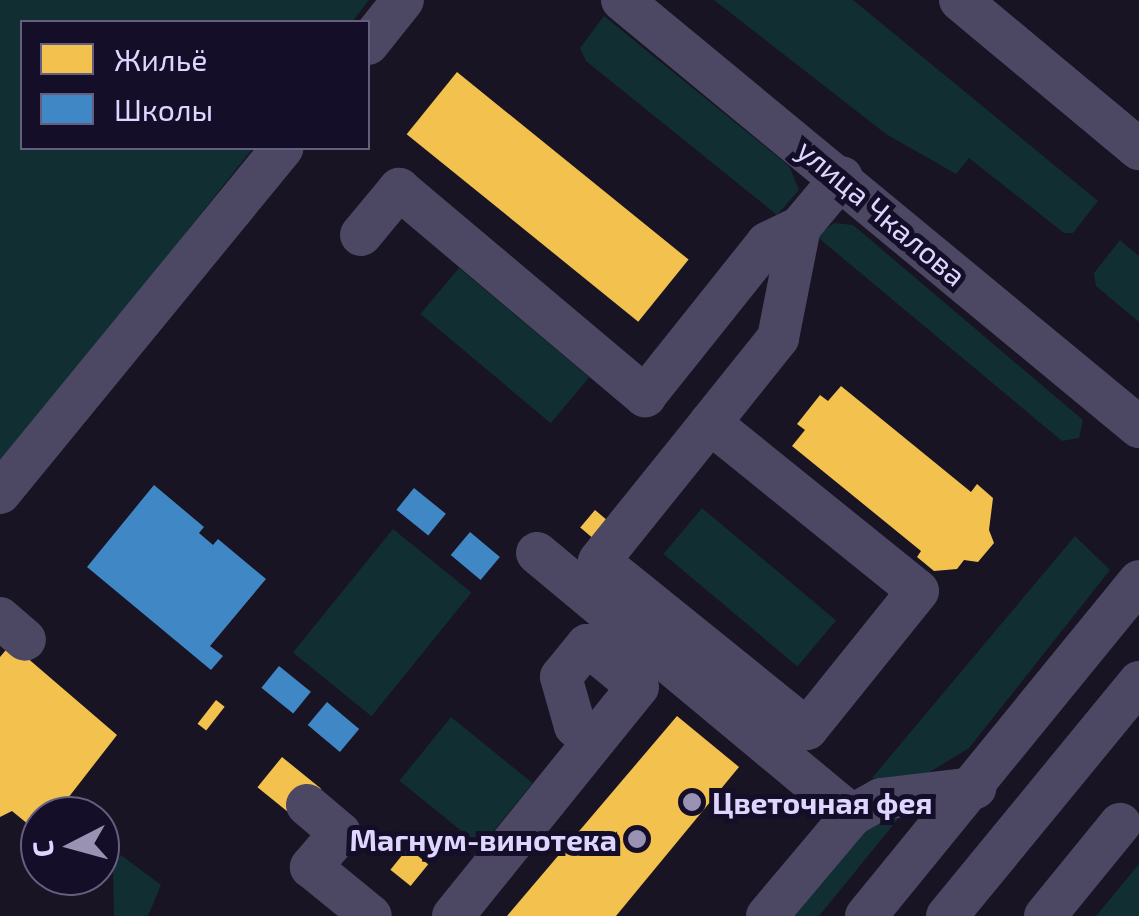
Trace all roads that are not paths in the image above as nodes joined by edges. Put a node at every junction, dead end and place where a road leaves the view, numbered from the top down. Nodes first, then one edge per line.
1 (403, 0) edge
2 (622, 0) edge
3 (973, 4) edge
4 (370, 41) edge
5 (280, 150) edge
6 (1139, 150) edge
7 (842, 177) junction
8 (800, 227) junction
9 (361, 234) dead end
10 (710, 423) junction
11 (1139, 427) edge
12 (0, 493) edge
13 (537, 552) dead end
14 (1139, 581) edge
15 (1139, 682) edge
16 (594, 741) dead end
17 (974, 788) junction
18 (307, 806) dead end
19 (852, 815) junction
20 (1120, 824) dead end
21 (370, 916) edge
22 (453, 916) edge
23 (767, 916) edge
24 (866, 916) edge
25 (947, 916) edge
26 (1045, 916) edge

1 - 4 street
2 - 7 street, улица Чкалова
3 - 6 street
5 - 12 street
7 - 8 street
7 - 11 street, улица Чкалова
8 - 9 street
8 - 10 street
10 - 10 street
13 - 19 street
14 - 17 street
15 - 25 street
16 - 22 street
17 - 19 street
17 - 24 street
18 - 21 street
19 - 23 street
20 - 26 street

